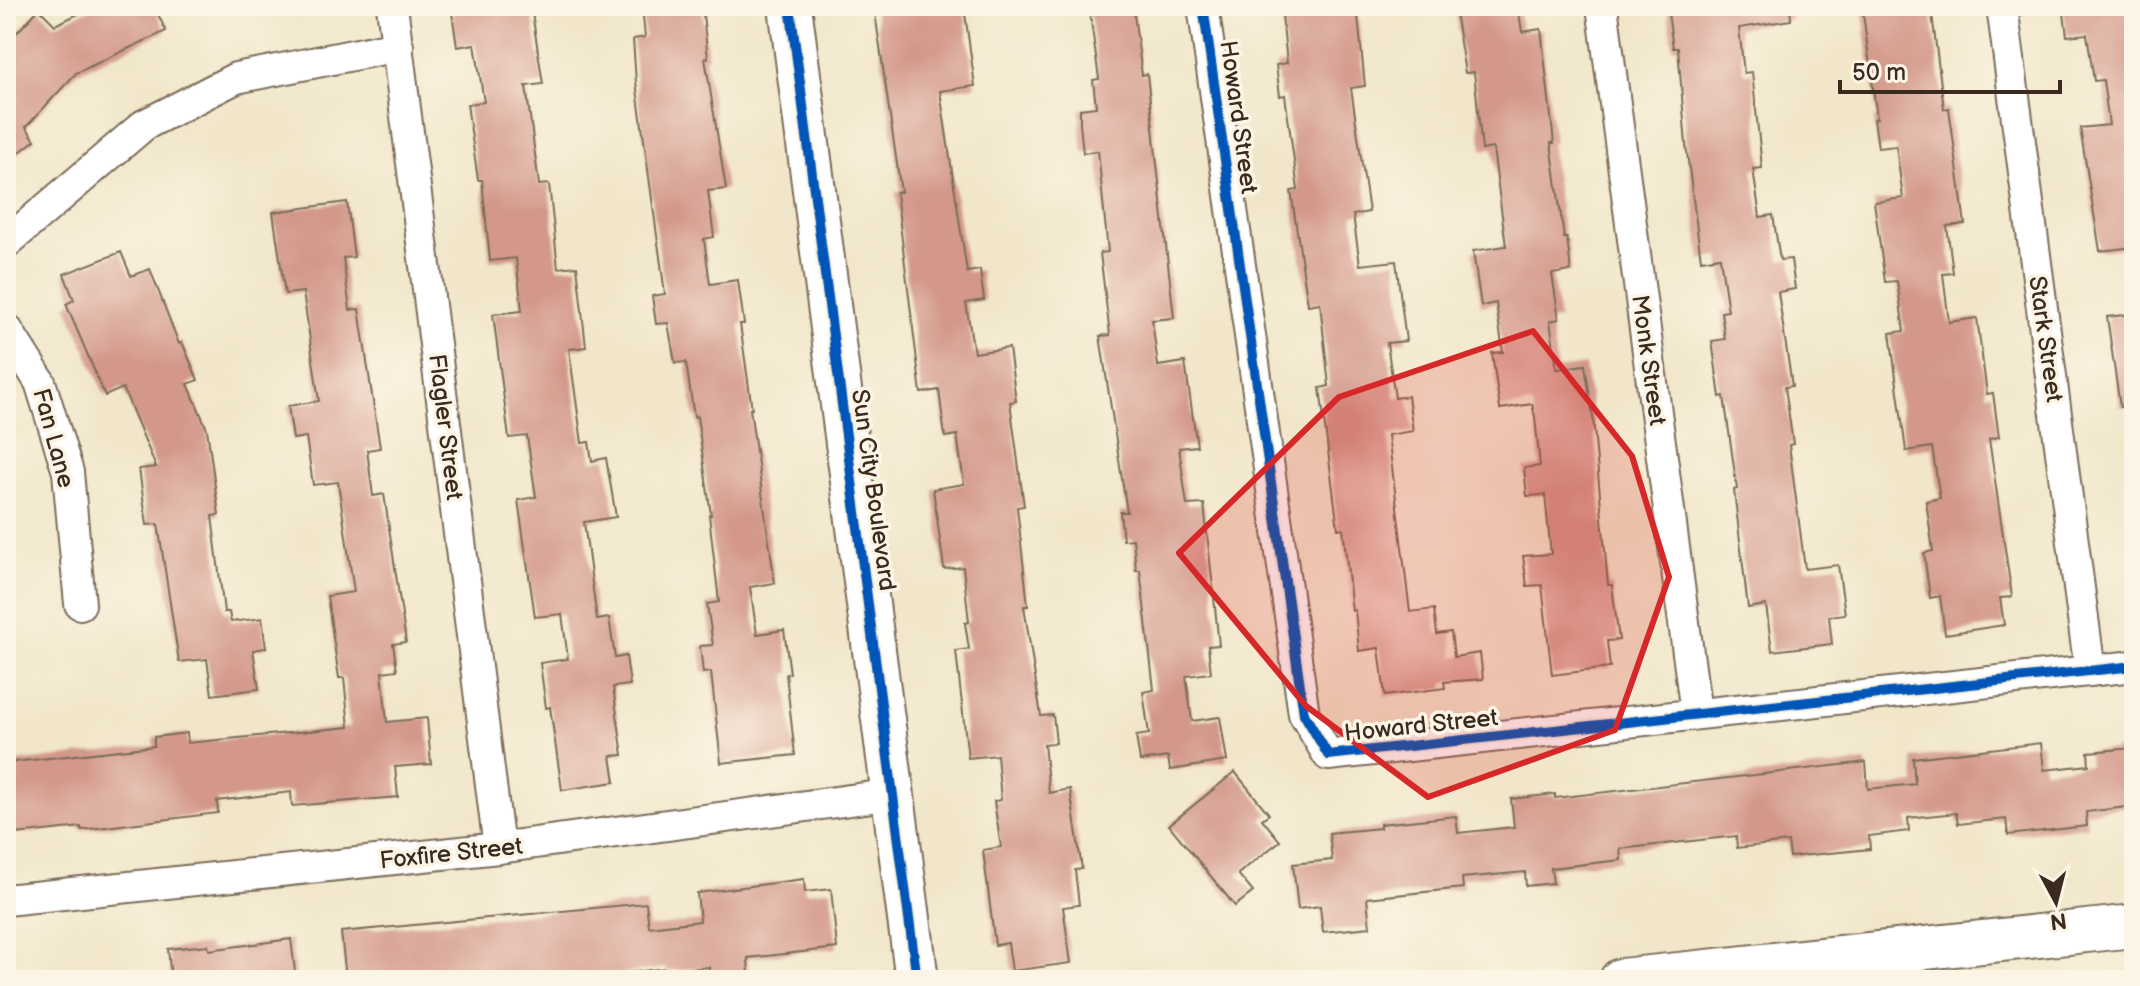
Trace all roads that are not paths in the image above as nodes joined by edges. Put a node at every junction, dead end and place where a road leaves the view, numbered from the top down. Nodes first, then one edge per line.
1 (392, 6) edge
2 (790, 6) edge
3 (1203, 6) edge
4 (1602, 6) edge
5 (2002, 6) edge
6 (398, 46) junction
7 (6, 243) edge
8 (6, 328) edge
9 (80, 604) dead end
10 (2134, 666) edge
11 (2090, 671) junction
12 (1696, 713) junction
13 (894, 794) junction
14 (499, 848) junction
15 (6, 900) edge
16 (2134, 926) edge
17 (917, 980) edge
18 (1621, 980) edge

1 - 6 street, Flagler Street
2 - 13 street, Sun City Boulevard
3 - 12 street, Howard Street
4 - 12 street, Monk Street
5 - 11 street, Stark Street
6 - 7 street
6 - 14 street, Flagler Street
8 - 9 street, Fan Lane
10 - 11 street, Howard Street
11 - 12 street, Howard Street
13 - 14 street, Foxfire Street
13 - 17 street, Sun City Boulevard
14 - 15 street, Foxfire Street
16 - 18 street

